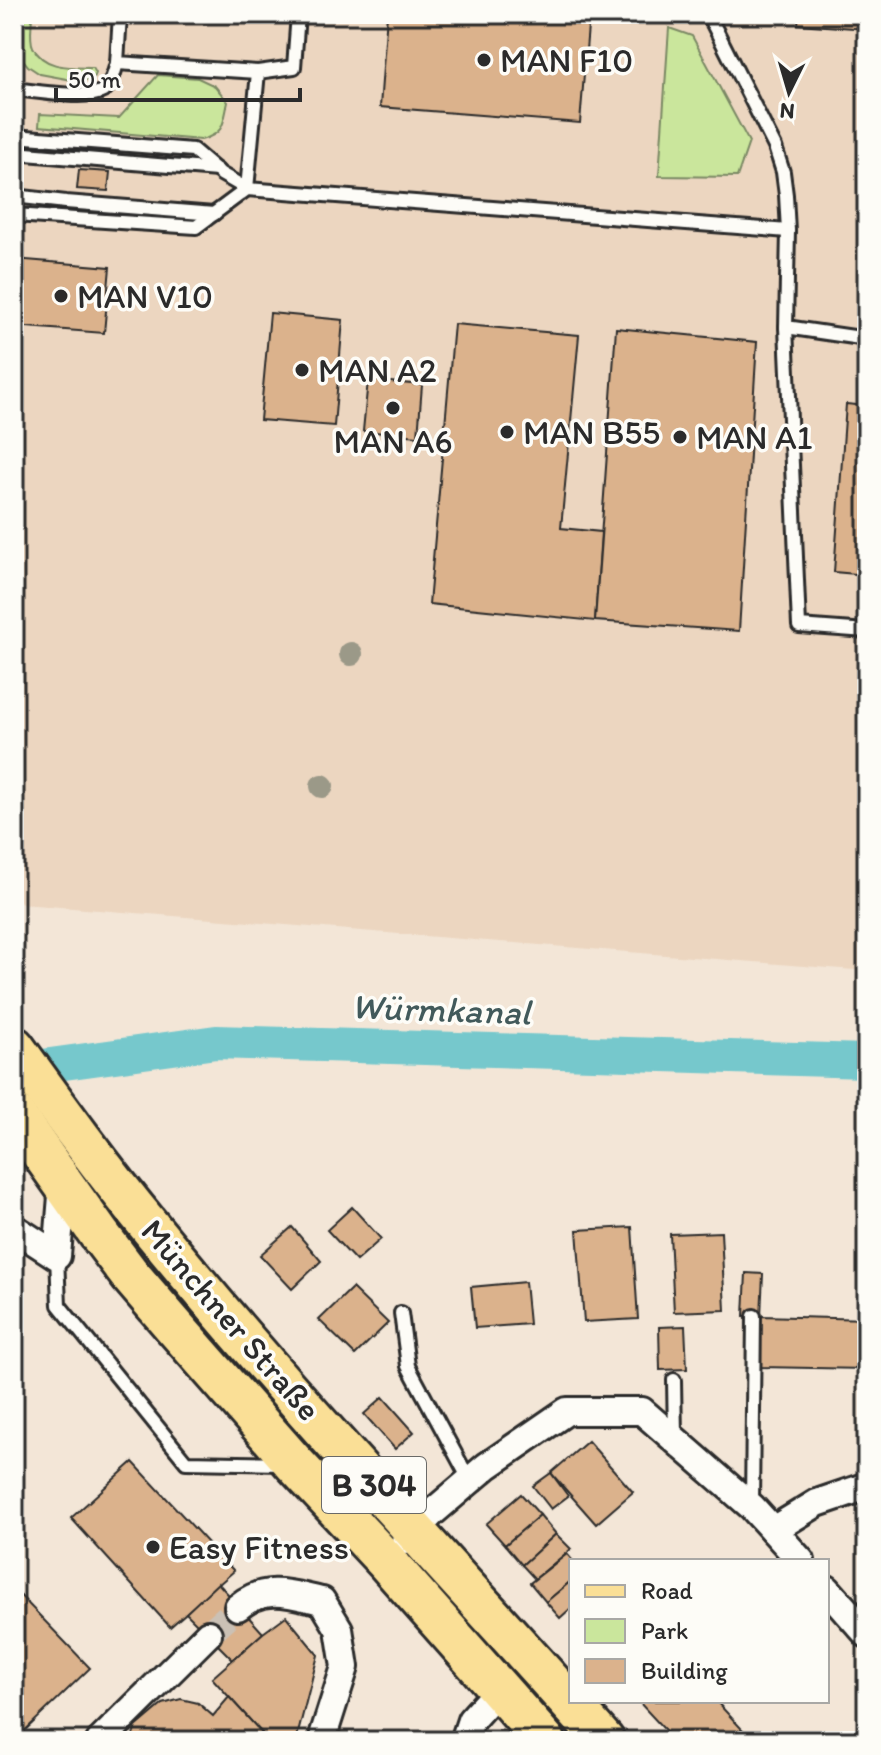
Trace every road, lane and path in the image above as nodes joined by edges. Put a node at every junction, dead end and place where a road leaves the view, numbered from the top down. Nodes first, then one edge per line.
1 (120, 14) edge
2 (298, 14) edge
3 (708, 14) edge
4 (117, 63) junction
5 (258, 72) junction
6 (14, 89) edge
7 (14, 136) edge
8 (14, 153) edge
9 (217, 170) junction
10 (247, 189) junction
11 (14, 196) edge
12 (214, 214) junction
13 (14, 215) edge
14 (788, 231) junction
15 (786, 327) junction
16 (867, 339) edge
17 (867, 631) edge
18 (14, 1047) edge
19 (14, 1114) edge
20 (63, 1184) junction
21 (14, 1228) edge
22 (57, 1256) junction
23 (401, 1313) dead end
24 (754, 1316) dead end
25 (674, 1380) dead end
26 (675, 1439) junction
27 (295, 1464) junction
28 (470, 1481) junction
29 (867, 1486) edge
30 (752, 1507) junction
31 (415, 1530) junction
32 (773, 1530) junction
33 (799, 1559) edge
34 (385, 1560) junction
35 (829, 1591) edge
36 (238, 1607) tunnel mouth
37 (208, 1634) tunnel mouth
38 (867, 1634) edge
39 (532, 1660) junction
40 (499, 1689) junction
41 (569, 1702) edge
42 (570, 1703) edge
43 (100, 1741) edge
44 (327, 1741) edge
45 (464, 1741) edge
46 (545, 1741) edge
47 (604, 1741) edge

1 - 4 lane
2 - 5 lane
3 - 14 lane
4 - 5 lane
4 - 6 lane
5 - 10 lane
7 - 9 lane
8 - 9 lane
9 - 10 lane
10 - 12 lane
10 - 14 lane
11 - 12 lane
12 - 13 lane
14 - 15 lane
15 - 16 lane
15 - 17 lane
18 - 31 main road, Münchner Straße / B 304
19 - 20 main road, Münchner Straße / B 304
20 - 22 street
20 - 27 main road, Münchner Straße / B 304
21 - 22 street
22 - 27 lane, Münchner Straße
23 - 28 lane
24 - 30 lane
25 - 26 lane
26 - 28 street
26 - 30 street
27 - 34 main road, Münchner Straße / B 304
28 - 31 street
29 - 32 street
30 - 32 street
31 - 34 street
31 - 39 main road, Münchner Straße / B 304
32 - 33 street
34 - 40 main road, Münchner Straße / B 304
35 - 38 street
36 - 44 street
37 - 43 street
39 - 40 main road
39 - 41 main road, Münchner Straße / B 304
40 - 45 street
40 - 46 main road, Münchner Straße / B 304
42 - 47 main road, Münchner Straße / B 304

